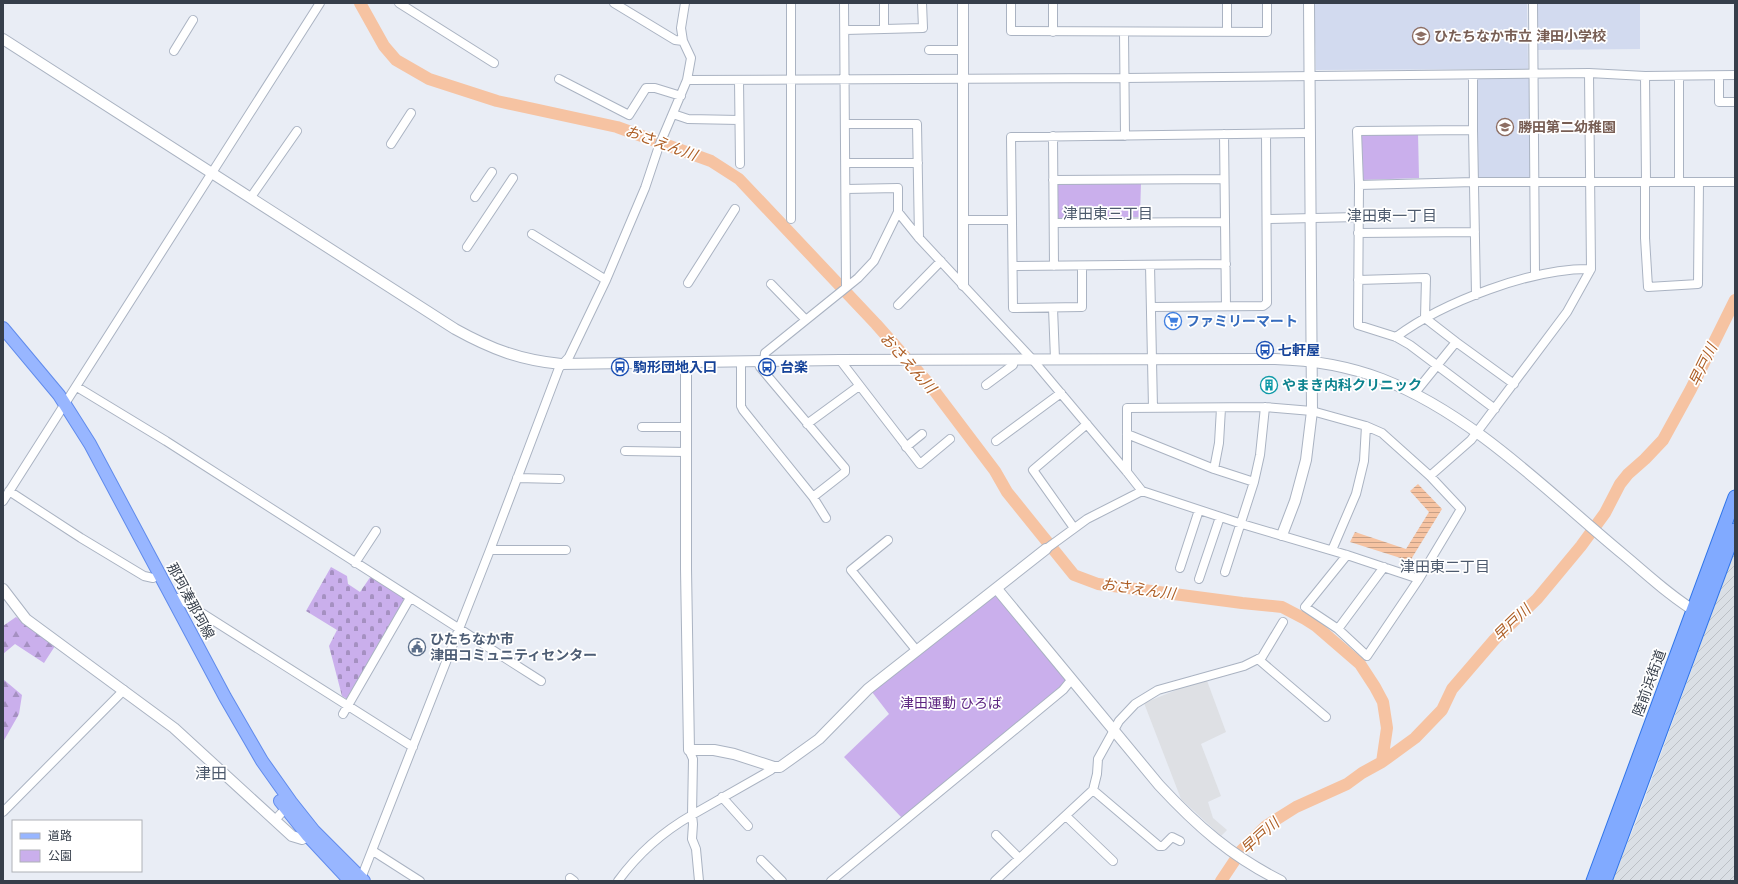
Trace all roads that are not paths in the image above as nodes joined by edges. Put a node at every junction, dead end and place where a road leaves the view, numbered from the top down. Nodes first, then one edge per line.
1 (320, 3) edge
2 (399, 3) edge
3 (614, 3) edge
4 (685, 3) edge
5 (791, 3) edge
6 (844, 3) edge
7 (884, 3) edge
8 (922, 3) edge
9 (963, 3) edge
10 (1011, 3) edge
11 (1053, 3) edge
12 (1227, 3) edge
13 (1267, 3) edge
14 (1309, 3) edge
15 (1533, 3) edge
16 (193, 20) dead end
17 (884, 29) junction
18 (845, 30) junction
19 (1053, 32) junction
20 (1124, 32) junction
21 (1227, 32) junction
22 (3, 39) edge
23 (683, 41) junction
24 (929, 50) dead end
25 (964, 50) junction
26 (174, 51) dead end
27 (494, 63) dead end
28 (1589, 73) junction
29 (1534, 74) junction
30 (1473, 75) junction
31 (1735, 75) edge
32 (1644, 76) junction
33 (1679, 76) junction
34 (1719, 76) junction
35 (1309, 77) junction
36 (1124, 78) junction
37 (559, 79) dead end
38 (964, 79) junction
39 (687, 80) junction
40 (739, 80) junction
41 (791, 80) junction
42 (845, 80) junction
43 (681, 96) junction
44 (1735, 102) edge
45 (411, 114) dead end
46 (674, 114) junction
47 (739, 120) junction
48 (845, 124) junction
49 (1473, 130) junction
50 (296, 131) dead end
51 (1309, 133) junction
52 (1224, 134) junction
53 (1266, 134) junction
54 (1053, 136) junction
55 (1125, 136) junction
56 (391, 144) dead end
57 (918, 162) junction
58 (846, 163) junction
59 (740, 164) dead end
60 (212, 172) junction
61 (492, 172) dead end
62 (513, 178) dead end
63 (1224, 179) junction
64 (1053, 180) junction
65 (1535, 181) junction
66 (1590, 181) junction
67 (1646, 181) junction
68 (1474, 182) junction
69 (1679, 182) junction
70 (1699, 182) junction
71 (1735, 182) edge
72 (1358, 185) junction
73 (846, 189) junction
74 (251, 198) junction
75 (475, 198) dead end
76 (735, 209) dead end
77 (898, 212) junction
78 (1358, 217) junction
79 (1310, 218) junction
80 (791, 219) dead end
81 (1267, 219) junction
82 (963, 220) junction
83 (1012, 220) junction
84 (1225, 222) junction
85 (1054, 223) junction
86 (1475, 232) junction
87 (1358, 233) junction
88 (532, 234) dead end
89 (919, 238) junction
90 (467, 247) dead end
91 (941, 261) junction
92 (1226, 264) junction
93 (1150, 265) junction
94 (1012, 266) junction
95 (1054, 266) junction
96 (1082, 266) junction
97 (1591, 269) junction
98 (1535, 275) junction
99 (606, 280) junction
100 (1358, 280) junction
101 (688, 283) dead end
102 (771, 284) dead end
103 (963, 285) junction
104 (846, 287) junction
105 (1476, 295) junction
106 (898, 305) dead end
107 (1226, 306) junction
108 (1151, 307) junction
109 (1053, 308) junction
110 (1425, 318) junction
111 (806, 320) junction
112 (3, 328) edge
113 (1396, 337) junction
114 (3, 340) edge
115 (1456, 342) junction
116 (1032, 359) junction
117 (1055, 359) junction
118 (1152, 359) junction
119 (840, 360) junction
120 (1014, 360) junction
121 (761, 362) junction
122 (1312, 362) junction
123 (686, 363) junction
124 (741, 363) junction
125 (562, 364) junction
126 (1436, 365) junction
127 (1514, 384) junction
128 (986, 385) dead end
129 (859, 386) junction
130 (76, 387) junction
131 (1061, 393) junction
132 (1414, 394) junction
133 (1265, 407) junction
134 (63, 408) junction
135 (1153, 408) junction
136 (1221, 408) junction
137 (1495, 409) junction
138 (1312, 411) junction
139 (808, 424) junction
140 (1087, 424) junction
141 (1366, 426) junction
142 (642, 427) dead end
143 (686, 427) junction
144 (922, 434) dead end
145 (1127, 434) junction
146 (1476, 434) junction
147 (950, 439) dead end
148 (996, 441) dead end
149 (906, 447) junction
150 (626, 451) dead end
151 (686, 452) junction
152 (1214, 469) junction
153 (1128, 472) junction
154 (1430, 476) junction
155 (517, 478) junction
156 (560, 479) dead end
157 (1254, 482) junction
158 (9, 491) junction
159 (1142, 491) junction
160 (813, 497) junction
161 (1735, 497) edge
162 (3, 500) edge
163 (1199, 510) junction
164 (1220, 516) junction
165 (826, 518) dead end
166 (1242, 524) junction
167 (1074, 528) junction
168 (1735, 530) edge
169 (376, 531) dead end
170 (1282, 536) junction
171 (888, 540) dead end
172 (1046, 549) joint
173 (490, 550) junction
174 (566, 550) dead end
175 (1332, 550) junction
176 (1347, 555) junction
177 (355, 563) junction
178 (1384, 567) junction
179 (1180, 568) dead end
180 (1225, 572) dead end
181 (153, 578) junction
182 (1199, 579) dead end
183 (1419, 579) junction
184 (3, 589) edge
185 (997, 589) junction
186 (410, 598) junction
187 (173, 599) junction
188 (1698, 613) junction
189 (1284, 622) dead end
190 (459, 628) junction
191 (1338, 629) junction
192 (917, 651) junction
193 (1258, 660) junction
194 (1072, 679) junction
195 (541, 681) dead end
196 (124, 690) junction
197 (348, 706) junction
198 (343, 714) dead end
199 (1326, 717) dead end
200 (1114, 730) junction
201 (413, 747) junction
202 (690, 750) junction
203 (774, 767) junction
204 (1093, 790) junction
205 (722, 798) junction
206 (285, 809) junction
207 (3, 812) edge
208 (692, 815) junction
209 (1066, 816) junction
210 (275, 820) junction
211 (748, 826) dead end
212 (996, 835) dead end
213 (308, 836) junction
214 (1180, 841) dead end
215 (373, 851) junction
216 (1019, 858) junction
217 (762, 860) dead end
218 (1113, 861) dead end
219 (359, 880) edge
220 (420, 881) edge
221 (619, 881) edge
222 (699, 881) edge
223 (782, 881) edge
224 (831, 881) edge
225 (995, 881) edge
226 (1281, 881) edge
227 (1593, 881) edge
228 (1605, 881) edge

1 - 60 street
2 - 27 street
3 - 23 street
4 - 23 street
5 - 41 street
6 - 18 street
7 - 17 street
8 - 17 street
9 - 25 street
10 - 19 street
11 - 19 street
12 - 21 street
13 - 21 street
14 - 35 street
15 - 29 street
16 - 26 street
17 - 18 street
18 - 42 street
19 - 20 street
20 - 21 street
20 - 36 street
22 - 60 street
23 - 39 street
24 - 25 street
25 - 38 street
28 - 29 street
28 - 32 street
28 - 66 street
29 - 30 street
29 - 65 street
30 - 35 street
30 - 49 street
31 - 34 street
32 - 33 street
32 - 67 street
33 - 34 street
33 - 69 street
34 - 44 street
35 - 36 street
35 - 51 street
36 - 38 street
36 - 55 street
37 - 43 street
38 - 42 street
38 - 82 street
39 - 40 street
39 - 43 street
40 - 41 street
40 - 47 street
41 - 42 street
41 - 80 street
42 - 48 street
43 - 46 street
45 - 56 street
46 - 47 street
46 - 99 street
47 - 59 street
48 - 57 street
48 - 58 street
49 - 68 street
49 - 72 street
50 - 74 street
51 - 53 street
51 - 79 street
52 - 53 street
52 - 55 street
52 - 63 street
53 - 81 street
54 - 55 street
54 - 64 street
54 - 83 street
57 - 58 street
57 - 89 street
58 - 73 street
60 - 74 street
60 - 130 street
61 - 75 street
62 - 90 street
63 - 64 street
63 - 84 street
64 - 85 street
65 - 66 street
65 - 68 street
65 - 98 street
66 - 67 street
66 - 97 street
67 - 69 street
67 - 70 street
68 - 72 street
68 - 86 street
69 - 70 street
70 - 71 street
72 - 78 street
73 - 77 street
73 - 104 street
74 - 125 street
76 - 101 street
77 - 89 street
77 - 104 street
78 - 79 street
78 - 87 street
79 - 81 street
79 - 122 street
81 - 107 street
82 - 83 street
82 - 103 street
83 - 94 street
84 - 85 street
84 - 92 street
85 - 95 street
86 - 87 street
86 - 105 street
87 - 100 street
88 - 99 street
89 - 91 street
91 - 103 street
91 - 106 street
92 - 93 street
92 - 107 street
93 - 96 street
93 - 108 street
94 - 95 street
94 - 109 street
95 - 96 street
96 - 109 street
97 - 98 street
97 - 127 street
98 - 105 street
99 - 125 street
100 - 110 street
100 - 113 street
102 - 111 street
103 - 116 street
104 - 111 street
105 - 110 street
107 - 108 street
108 - 118 street
109 - 117 street
110 - 113 street
110 - 115 street
111 - 121 street
112 - 134 main road, 那珂湊那珂線
113 - 126 street
114 - 134 main road, 那珂湊那珂線
115 - 126 street
115 - 127 street
116 - 117 street
116 - 120 street
116 - 131 street
117 - 118 street
118 - 122 street
118 - 135 street
119 - 120 street
119 - 121 street
119 - 129 street
120 - 128 street
121 - 124 street
121 - 139 street
122 - 132 street
122 - 138 street
123 - 124 street
123 - 125 street
123 - 143 street
124 - 160 street
125 - 155 street
126 - 132 street
126 - 137 street
127 - 137 street
129 - 139 street
129 - 149 street
130 - 134 street
130 - 177 street
131 - 140 street
131 - 148 street
132 - 146 street
133 - 136 street
133 - 138 street
133 - 157 street
134 - 158 street
134 - 181 main road, 那珂湊那珂線
134 - 187 main road, 那珂湊那珂線
135 - 136 street
135 - 145 street
136 - 152 street
137 - 146 street
138 - 141 street
138 - 170 street
139 - 160 street
140 - 153 street
140 - 167 street
141 - 154 street
141 - 175 street
142 - 143 street
143 - 151 street
144 - 149 street
145 - 152 street
145 - 153 street
146 - 154 street
146 - 188 street
147 - 149 street
150 - 151 street
151 - 202 street
152 - 157 street
153 - 159 street
154 - 183 street
155 - 156 street
155 - 173 street
157 - 166 street
158 - 162 street
158 - 181 street
159 - 163 street
159 - 167 street
160 - 165 street
161 - 188 highway, 陸前浜街道
163 - 164 street
163 - 179 street
164 - 166 street
164 - 182 street
166 - 170 street
166 - 180 street
167 - 172 street
168 - 188 highway, 陸前浜街道
169 - 177 street
170 - 175 street
171 - 192 street
172 - 185 street
173 - 174 street
173 - 190 street
175 - 176 street
176 - 178 street
176 - 191 street
177 - 186 street
178 - 183 street
178 - 191 street
181 - 206 main road, 那珂湊那珂線
183 - 191 street
184 - 196 street
185 - 192 street
185 - 194 street
186 - 190 street
186 - 197 street
187 - 197 street
187 - 219 main road, 那珂湊那珂線
188 - 227 highway, 陸前浜街道
188 - 228 highway, 陸前浜街道
189 - 193 street
190 - 195 street
190 - 201 street
192 - 203 street
193 - 199 street
193 - 200 street
194 - 200 street
194 - 224 street
196 - 207 street
196 - 210 street
197 - 198 street
197 - 201 street
200 - 204 street
200 - 226 street
201 - 215 street
202 - 203 street
202 - 208 street
203 - 205 street
204 - 209 street
204 - 214 street
205 - 208 street
205 - 211 street
206 - 210 street
206 - 213 main road, 那珂湊那珂線
208 - 221 street
208 - 222 street
209 - 216 street
209 - 218 street
210 - 213 street
212 - 216 street
213 - 219 main road, 那珂湊那珂線
215 - 219 street
215 - 220 street
216 - 225 street
217 - 223 street

